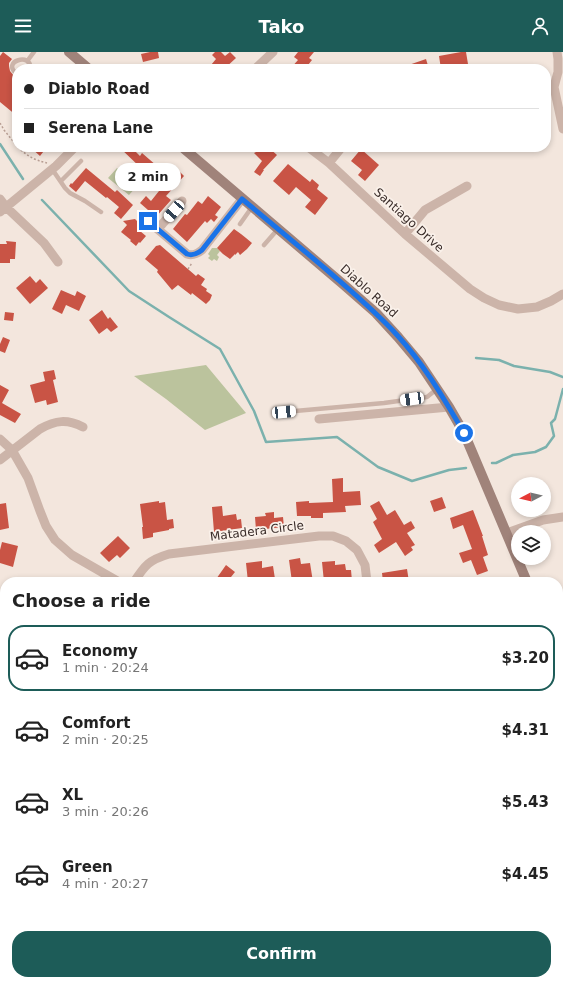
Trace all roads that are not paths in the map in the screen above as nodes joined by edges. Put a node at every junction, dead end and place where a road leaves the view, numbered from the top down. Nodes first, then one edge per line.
1 (34, 52) edge
2 (69, 52) edge
3 (272, 52) edge
4 (557, 52) edge
5 (28, 60) junction
6 (12, 64) edge
7 (29, 64) edge
8 (83, 64) edge
9 (260, 64) edge
10 (563, 129) edge
11 (69, 152) edge
12 (189, 152) edge
13 (315, 152) edge
14 (338, 152) edge
15 (81, 161) dead end
16 (329, 163) junction
17 (52, 169) junction
18 (61, 181) junction
19 (467, 186) dead end
20 (0, 199) edge
21 (242, 199) junction
22 (182, 201) dead end
23 (252, 207) junction
24 (3, 210) edge
25 (101, 212) dead end
26 (148, 221) dead end
27 (240, 224) dead end
28 (158, 229) junction
29 (278, 229) junction
30 (405, 234) junction
31 (264, 245) dead end
32 (58, 262) dead end
33 (563, 294) edge
34 (437, 389) junction
35 (449, 407) junction
36 (284, 412) dead end
37 (319, 419) dead end
38 (83, 427) dead end
39 (0, 439) edge
40 (12, 450) junction
41 (0, 460) edge
42 (563, 517) edge
43 (507, 533) junction
44 (110, 577) edge
45 (137, 577) edge
46 (366, 577) edge
47 (526, 577) edge

1 - 5 lane
2 - 8 street
3 - 9 street
4 - 10 street
5 - 6 lane
5 - 7 lane
11 - 17 street
12 - 21 street, Diablo Road
13 - 16 street, Santiago Drive
14 - 16 street
15 - 18 lane
16 - 30 street, Santiago Drive
17 - 18 lane
17 - 24 street
18 - 25 lane
19 - 30 street
20 - 24 street
21 - 23 street, Diablo Road
21 - 28 street
22 - 28 street
23 - 27 lane
23 - 29 street, Diablo Road
24 - 32 street
26 - 28 street
29 - 31 lane
29 - 34 street, Diablo Road
30 - 33 street, Santiago Drive
34 - 35 street, Diablo Road
34 - 36 lane
35 - 37 street
35 - 43 street, Diablo Road
38 - 40 street
39 - 40 street
40 - 41 street
40 - 44 street
42 - 43 street
43 - 47 street, Diablo Road
45 - 46 street, Matadera Circle

